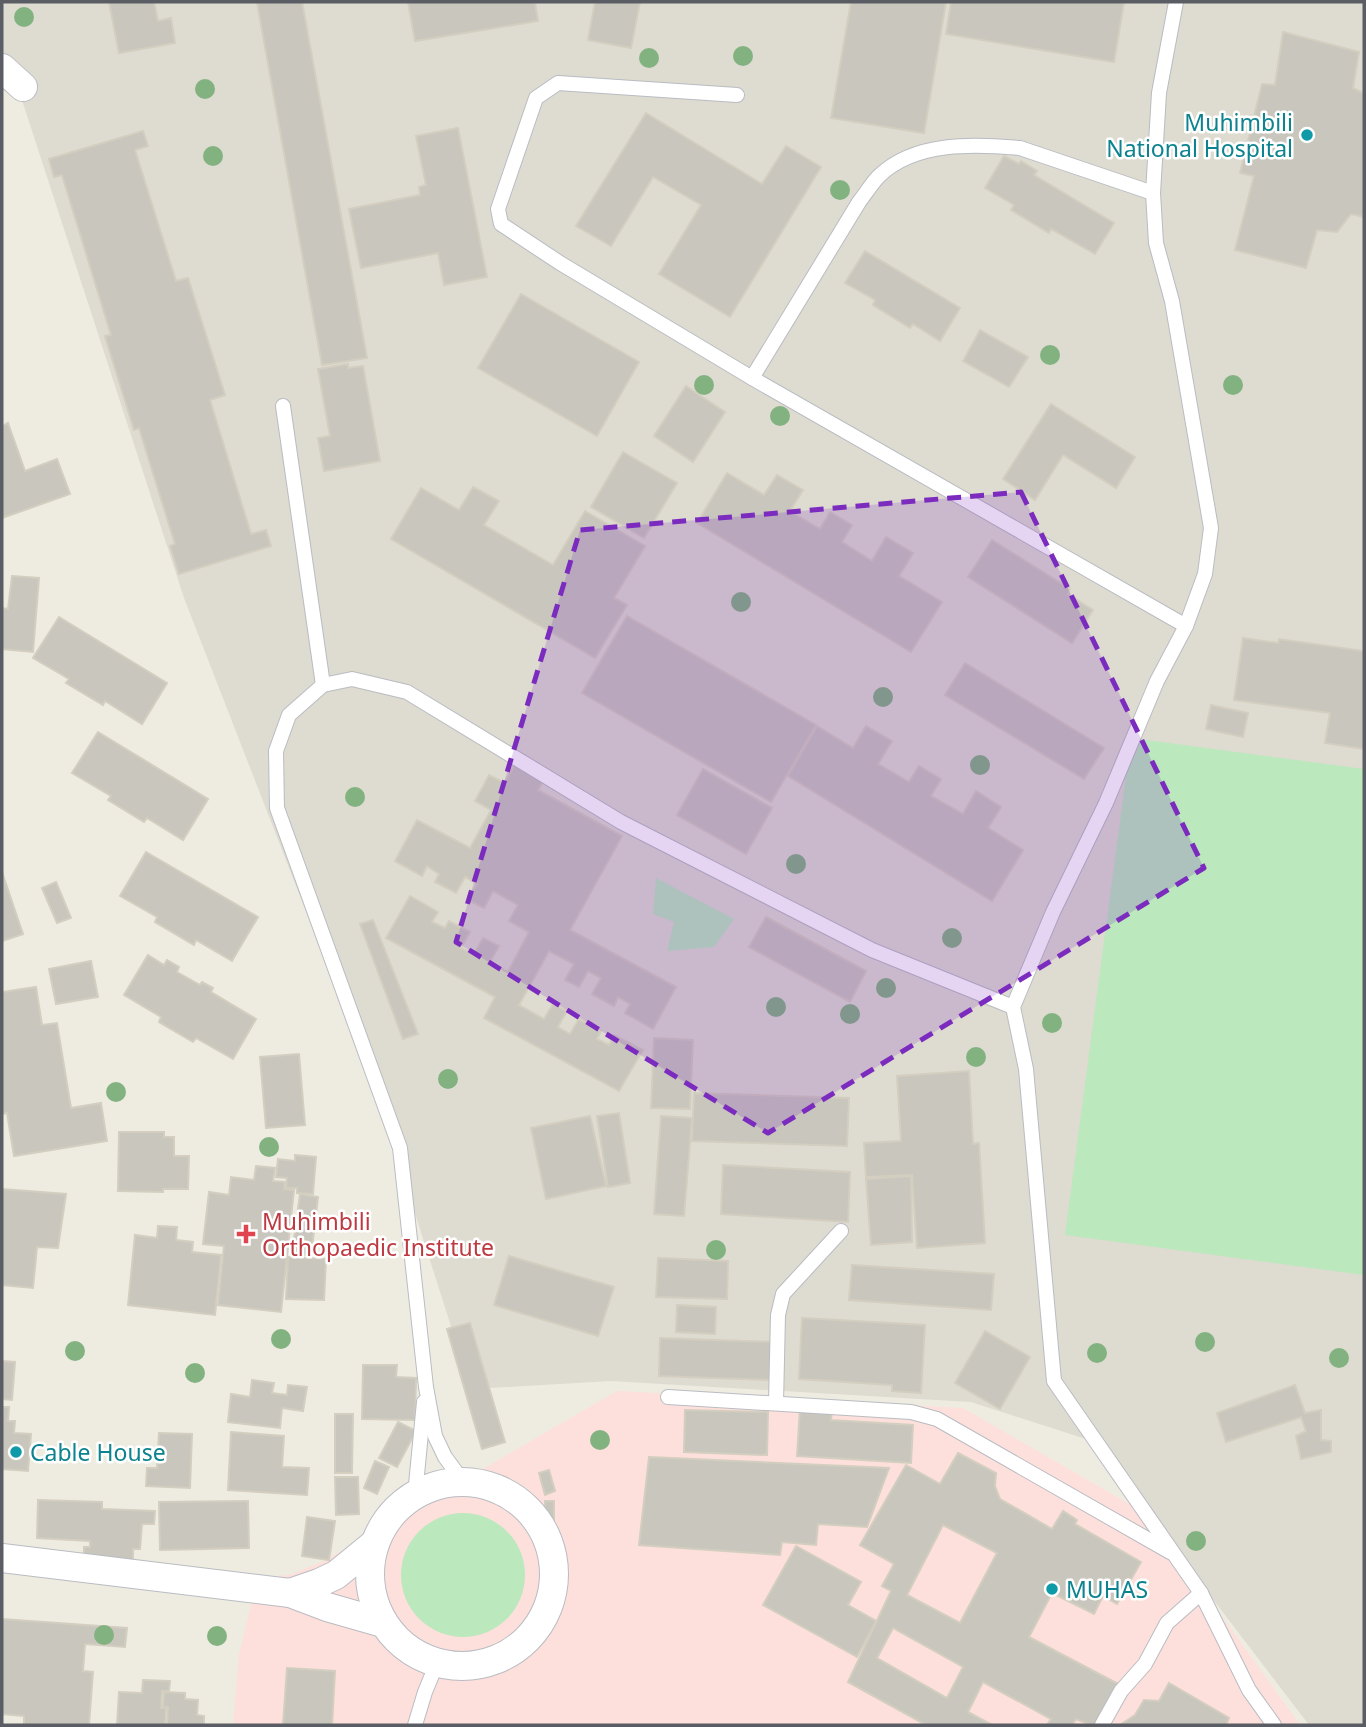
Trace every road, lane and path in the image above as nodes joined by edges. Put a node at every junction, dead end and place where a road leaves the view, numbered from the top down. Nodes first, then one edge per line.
1 (1175, 2) edge
2 (2, 68) edge
3 (23, 87) dead end
4 (737, 95) dead end
5 (1153, 193) junction
6 (752, 378) junction
7 (283, 406) dead end
8 (1186, 626) junction
9 (323, 685) junction
10 (1013, 1007) junction
11 (841, 1231) dead end
12 (426, 1387) junction
13 (668, 1397) dead end
14 (776, 1403) junction
15 (496, 1489) junction
16 (415, 1494) junction
17 (374, 1544) junction
18 (1174, 1554) junction
19 (2, 1558) edge
20 (290, 1593) junction
21 (1201, 1593) junction
22 (383, 1623) junction
23 (437, 1663) junction
24 (415, 1725) edge
25 (1102, 1725) edge
26 (1274, 1725) edge

1 - 5 lane
2 - 3 street
4 - 6 lane
5 - 6 lane
5 - 8 lane
6 - 8 lane
7 - 9 lane
8 - 10 lane
9 - 10 lane
9 - 12 lane
10 - 18 lane
11 - 14 lane
12 - 15 lane
12 - 16 lane
13 - 14 lane
14 - 18 lane
15 - 16 street
15 - 23 street
16 - 17 street
17 - 20 street
17 - 22 street
18 - 21 lane
19 - 20 street
20 - 22 street
21 - 25 lane
21 - 26 lane
22 - 23 street
23 - 24 lane

